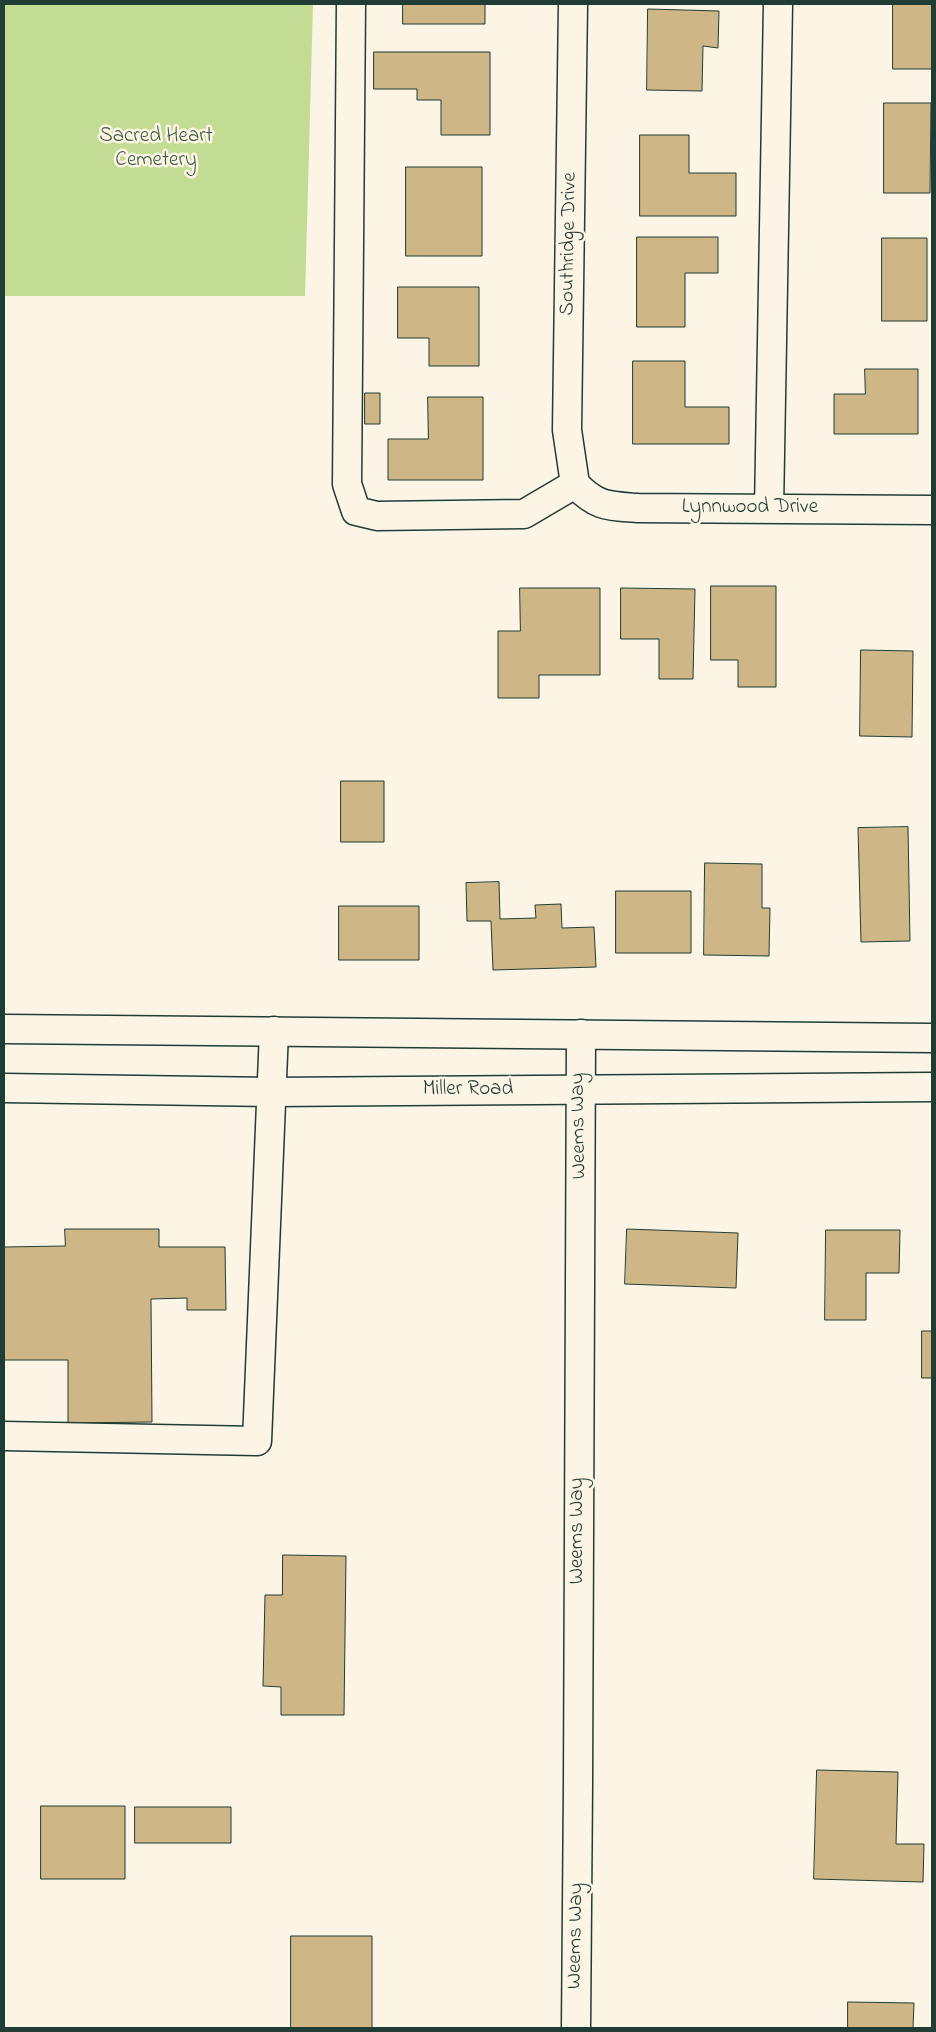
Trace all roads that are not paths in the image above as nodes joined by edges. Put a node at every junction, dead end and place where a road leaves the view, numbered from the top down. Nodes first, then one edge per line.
1 (351, 4) edge
2 (573, 4) edge
3 (778, 4) edge
4 (575, 484) junction
5 (769, 509) junction
6 (932, 510) edge
7 (4, 1029) edge
8 (274, 1031) junction
9 (581, 1034) junction
10 (932, 1038) edge
11 (932, 1087) edge
12 (4, 1088) edge
13 (581, 1090) junction
14 (271, 1092) junction
15 (4, 1436) edge
16 (576, 2028) edge

1 - 4 main road
2 - 4 main road, Southridge Drive
3 - 5 main road
4 - 5 main road, Lynnwood Drive
5 - 6 main road, Lynnwood Drive
7 - 8 main road
8 - 9 main road
8 - 14 main road
9 - 10 main road
9 - 13 main road, Weems Way
11 - 13 main road, Miller Road
12 - 14 main road, Miller Road
13 - 14 main road, Miller Road
13 - 16 main road, Weems Way
14 - 15 main road

